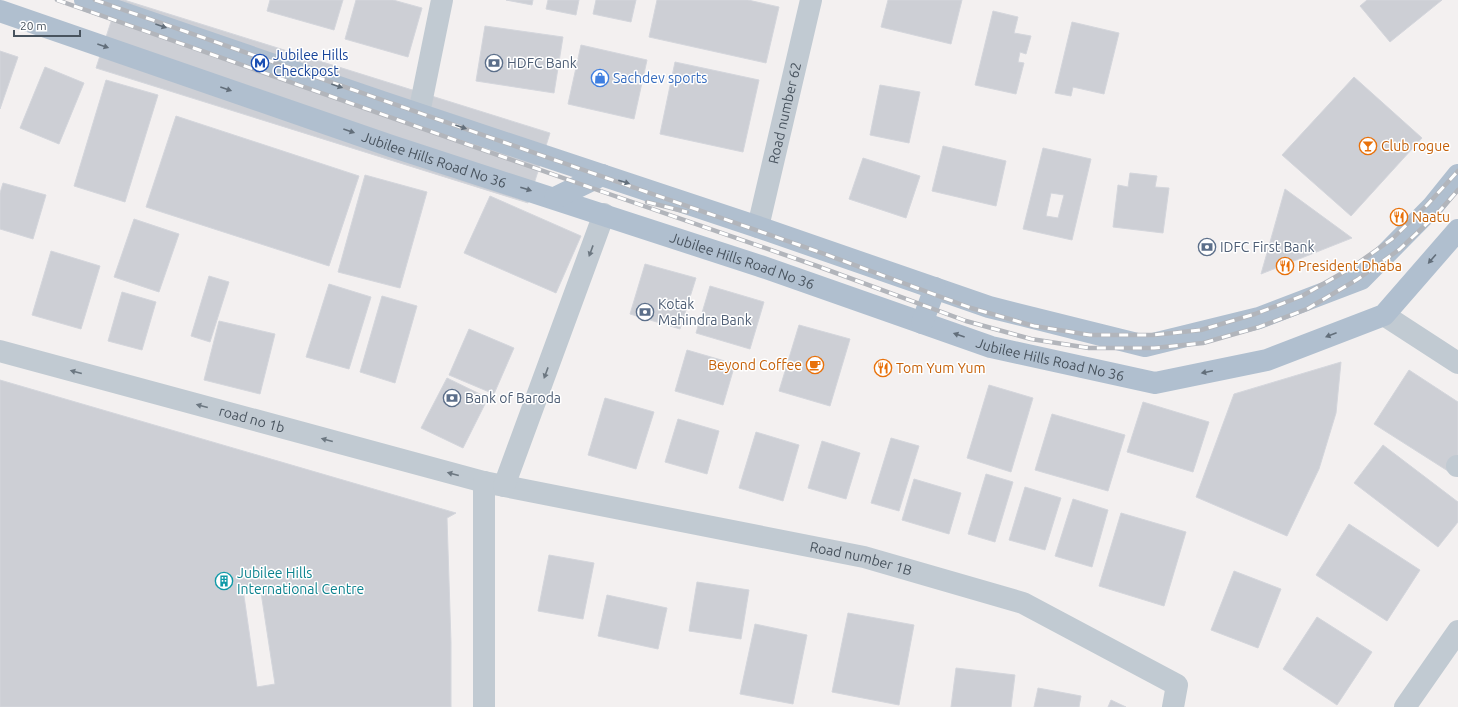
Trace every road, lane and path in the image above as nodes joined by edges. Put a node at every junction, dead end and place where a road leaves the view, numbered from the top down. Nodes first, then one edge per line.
1 (85, 0) edge
2 (442, 0) edge
3 (811, 0) edge
4 (0, 11) edge
5 (419, 113) junction
6 (602, 175) junction
7 (1458, 175) edge
8 (555, 198) junction
9 (604, 214) junction
10 (758, 226) junction
11 (1458, 230) edge
12 (935, 288) junction
13 (1384, 315) junction
14 (922, 323) junction
15 (0, 351) edge
16 (1458, 363) edge
17 (494, 484) junction
18 (1458, 631) edge
19 (484, 707) edge
20 (1173, 707) edge
21 (1405, 707) edge

1 -> 5 main road
2 - 5 street
3 - 10 street, Road number 62
4 -> 8 main road, Jubilee Hills Road No 36
5 -> 6 main road
6 - 8 main road
6 -> 10 main road
7 - 12 main road
8 - 9 main road, Jubilee Hills Road No 36
9 - 14 main road, Jubilee Hills Road No 36
9 -> 17 street
10 - 12 main road
11 -> 13 main road, Jubilee Hills Road No 36
12 - 14 main road
13 -> 14 main road, Jubilee Hills Road No 36
13 - 16 street
17 -> 15 street, road no 1b
17 - 19 street
17 - 20 street, Road number 1B
18 - 21 street

